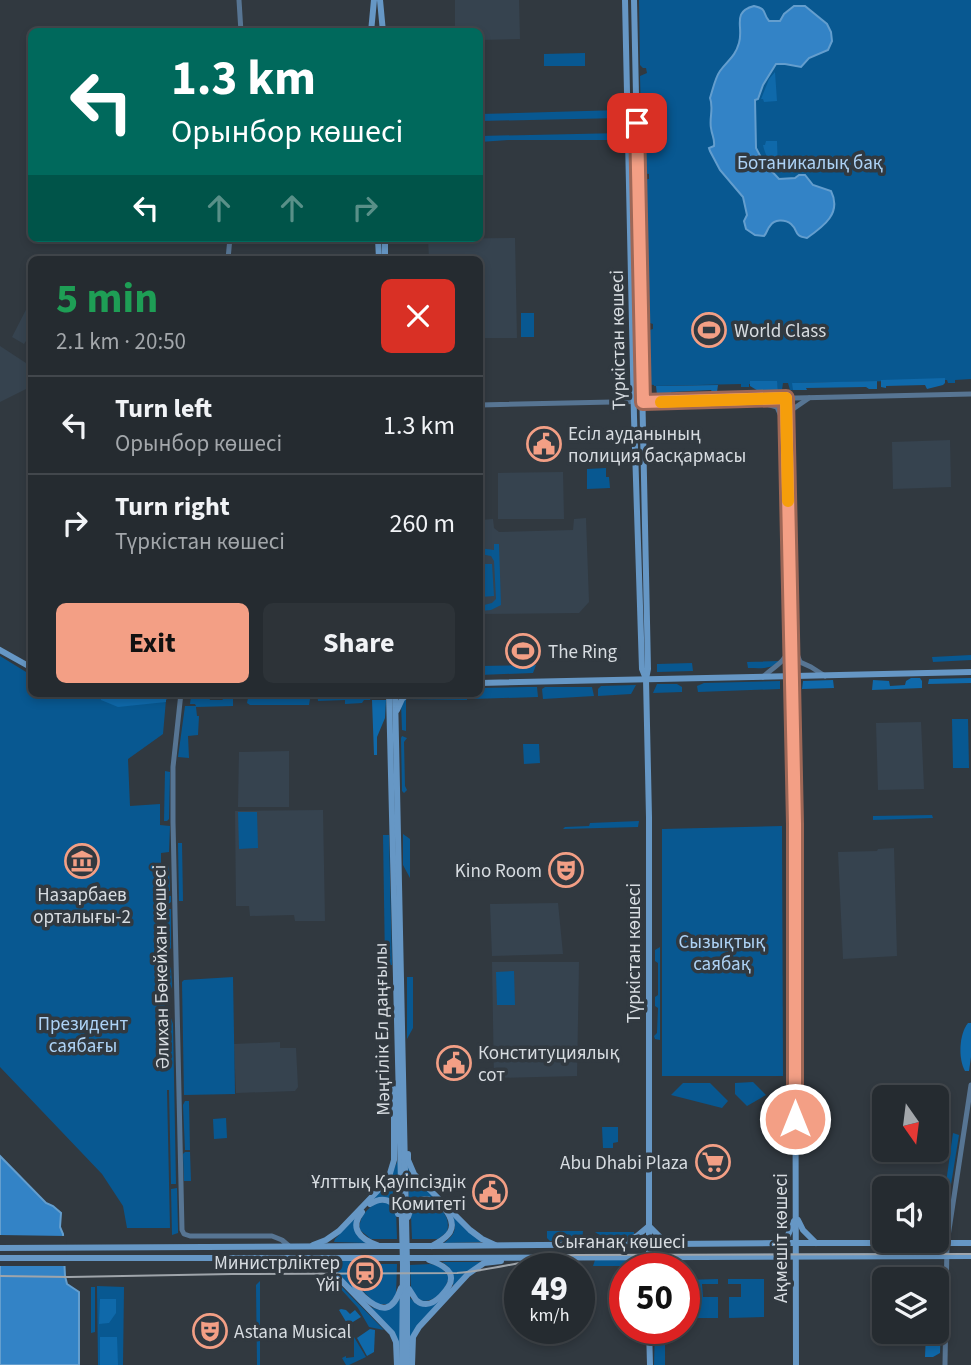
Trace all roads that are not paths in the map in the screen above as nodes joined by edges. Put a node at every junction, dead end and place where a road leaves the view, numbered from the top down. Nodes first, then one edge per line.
1 (239, 0) edge
2 (373, 0) edge
3 (380, 0) edge
4 (625, 0) edge
5 (634, 0) edge
6 (240, 28) edge
7 (371, 28) edge
8 (383, 28) edge
9 (628, 108) junction
10 (637, 112) junction
11 (628, 136) junction
12 (638, 139) junction
13 (640, 253) junction
14 (631, 254) junction
15 (641, 281) junction
16 (631, 283) junction
17 (971, 396) edge
18 (786, 398) junction
19 (810, 398) junction
20 (750, 399) junction
21 (634, 402) junction
22 (643, 402) junction
23 (483, 405) edge
24 (787, 431) junction
25 (791, 645) junction
26 (0, 650) edge
27 (28, 666) edge
28 (970, 671) edge
29 (792, 676) junction
30 (825, 676) junction
31 (763, 677) junction
32 (646, 680) junction
33 (483, 683) edge
34 (181, 697) edge
35 (389, 697) edge
36 (395, 697) edge
37 (404, 697) edge
38 (395, 715) junction
39 (400, 1063) junction
40 (971, 1085) edge
41 (796, 1216) junction
42 (404, 1226) junction
43 (649, 1226) junction
44 (949, 1229) edge
45 (277, 1237) junction
46 (779, 1242) junction
47 (949, 1242) edge
48 (796, 1243) junction
49 (816, 1243) junction
50 (872, 1243) edge
51 (971, 1243) edge
52 (619, 1244) junction
53 (649, 1244) junction
54 (677, 1244) junction
55 (550, 1245) junction
56 (276, 1246) junction
57 (289, 1246) junction
58 (311, 1246) junction
59 (373, 1246) junction
60 (382, 1246) junction
61 (430, 1246) junction
62 (487, 1246) junction
63 (497, 1246) junction
64 (0, 1248) edge
65 (553, 1253) edge
66 (649, 1253) edge
67 (946, 1253) edge
68 (796, 1256) junction
69 (946, 1256) junction
70 (971, 1256) edge
71 (700, 1257) edge
72 (0, 1258) edge
73 (292, 1258) junction
74 (313, 1258) junction
75 (344, 1258) junction
76 (382, 1258) junction
77 (424, 1258) junction
78 (487, 1258) junction
79 (504, 1258) edge
80 (504, 1260) edge
81 (405, 1283) junction
82 (649, 1344) edge
83 (397, 1365) edge
84 (407, 1365) edge
85 (650, 1365) edge
86 (796, 1365) edge
87 (945, 1365) edge

1 - 6 street
2 - 7 main road
3 - 8 main road
4 - 9 main road, Түркістан көшесі
5 - 10 main road, Түркістан көшесі
9 - 10 main road
9 - 11 main road, Түркістан көшесі
10 - 12 main road, Түркістан көшесі
11 - 12 main road
11 - 14 main road, Түркістан көшесі
12 - 13 main road, Түркістан көшесі
13 - 14 main road
13 - 15 main road, Түркістан көшесі
14 - 16 main road, Түркістан көшесі
15 - 16 main road
15 - 22 main road, Түркістан көшесі
16 - 21 main road, Түркістан көшесі
17 - 19 street
18 - 19 street
18 - 20 street
18 - 24 street, Ақмешіт көшесі
19 - 24 street
20 - 22 street
20 - 24 street
21 - 22 street
21 - 23 street
21 - 32 main road, Түркістан көшесі
22 - 32 main road, Түркістан көшесі
24 - 25 street, Ақмешіт көшесі
25 - 29 street, Ақмешіт көшесі
25 - 30 street
25 - 31 street
26 - 27 main road
28 - 30 main road
29 - 30 main road
29 - 31 main road
29 - 41 main road, Ақмешіт көшесі
31 - 32 main road
32 - 33 main road
32 - 43 main road, Түркістан көшесі
34 - 45 street, Әлихан Бөкейхан көшесі
35 - 39 main road, Мәңгілік Ел даңғылы
36 - 38 main road, Мәңгілік Ел даңғылы
37 - 38 main road
38 - 39 main road, Мәңгілік Ел даңғылы
39 - 42 main road, Мәңгілік Ел даңғылы
39 - 58 main road
39 - 63 main road
40 - 44 street
41 - 46 main road
41 - 48 main road, Ақмешіт көшесі
41 - 49 main road
42 - 60 main road
42 - 61 main road
42 - 81 main road, Мәңгілік Ел даңғылы
43 - 52 main road
43 - 53 main road, Түркістан көшесі
43 - 54 main road
45 - 56 street
45 - 57 street
46 - 48 main road, Сығанақ көшесі
46 - 54 main road, Сығанақ көшесі
47 - 51 main road, Сығанақ көшесі
48 - 49 main road, Сығанақ көшесі
48 - 68 main road, Ақмешіт көшесі
49 - 50 main road, Сығанақ көшесі
52 - 53 main road, Сығанақ көшесі
52 - 55 main road, Сығанақ көшесі
53 - 54 main road, Сығанақ көшесі
53 - 66 main road, Түркістан көшесі
55 - 63 main road, Сығанақ көшесі
55 - 65 main road
56 - 57 main road, Сығанақ көшесі
56 - 64 main road, Сығанақ көшесі
57 - 58 main road, Сығанақ көшесі
58 - 59 main road, Сығанақ көшесі
58 - 74 main road
59 - 60 main road, Сығанақ көшесі
59 - 75 main road
60 - 61 main road, Сығанақ көшесі, bridge
61 - 62 main road, Сығанақ көшесі
62 - 63 main road, Сығанақ көшесі
62 - 78 main road
67 - 69 street
68 - 69 main road, Сығанақ көшесі
68 - 71 main road, Сығанақ көшесі
68 - 86 main road, Ақмешіт көшесі
69 - 70 main road, Сығанақ көшесі
69 - 87 street
72 - 73 main road, Сығанақ көшесі
73 - 74 main road, Сығанақ көшесі
73 - 83 main road
74 - 75 main road, Сығанақ көшесі
75 - 76 main road, Сығанақ көшесі
76 - 77 main road, Сығанақ көшесі, bridge
76 - 81 main road
77 - 78 main road, Сығанақ көшесі
77 - 81 main road
78 - 79 main road, Сығанақ көшесі
80 - 84 main road
81 - 84 main road, Мәңгілік Ел даңғылы
82 - 85 main road

